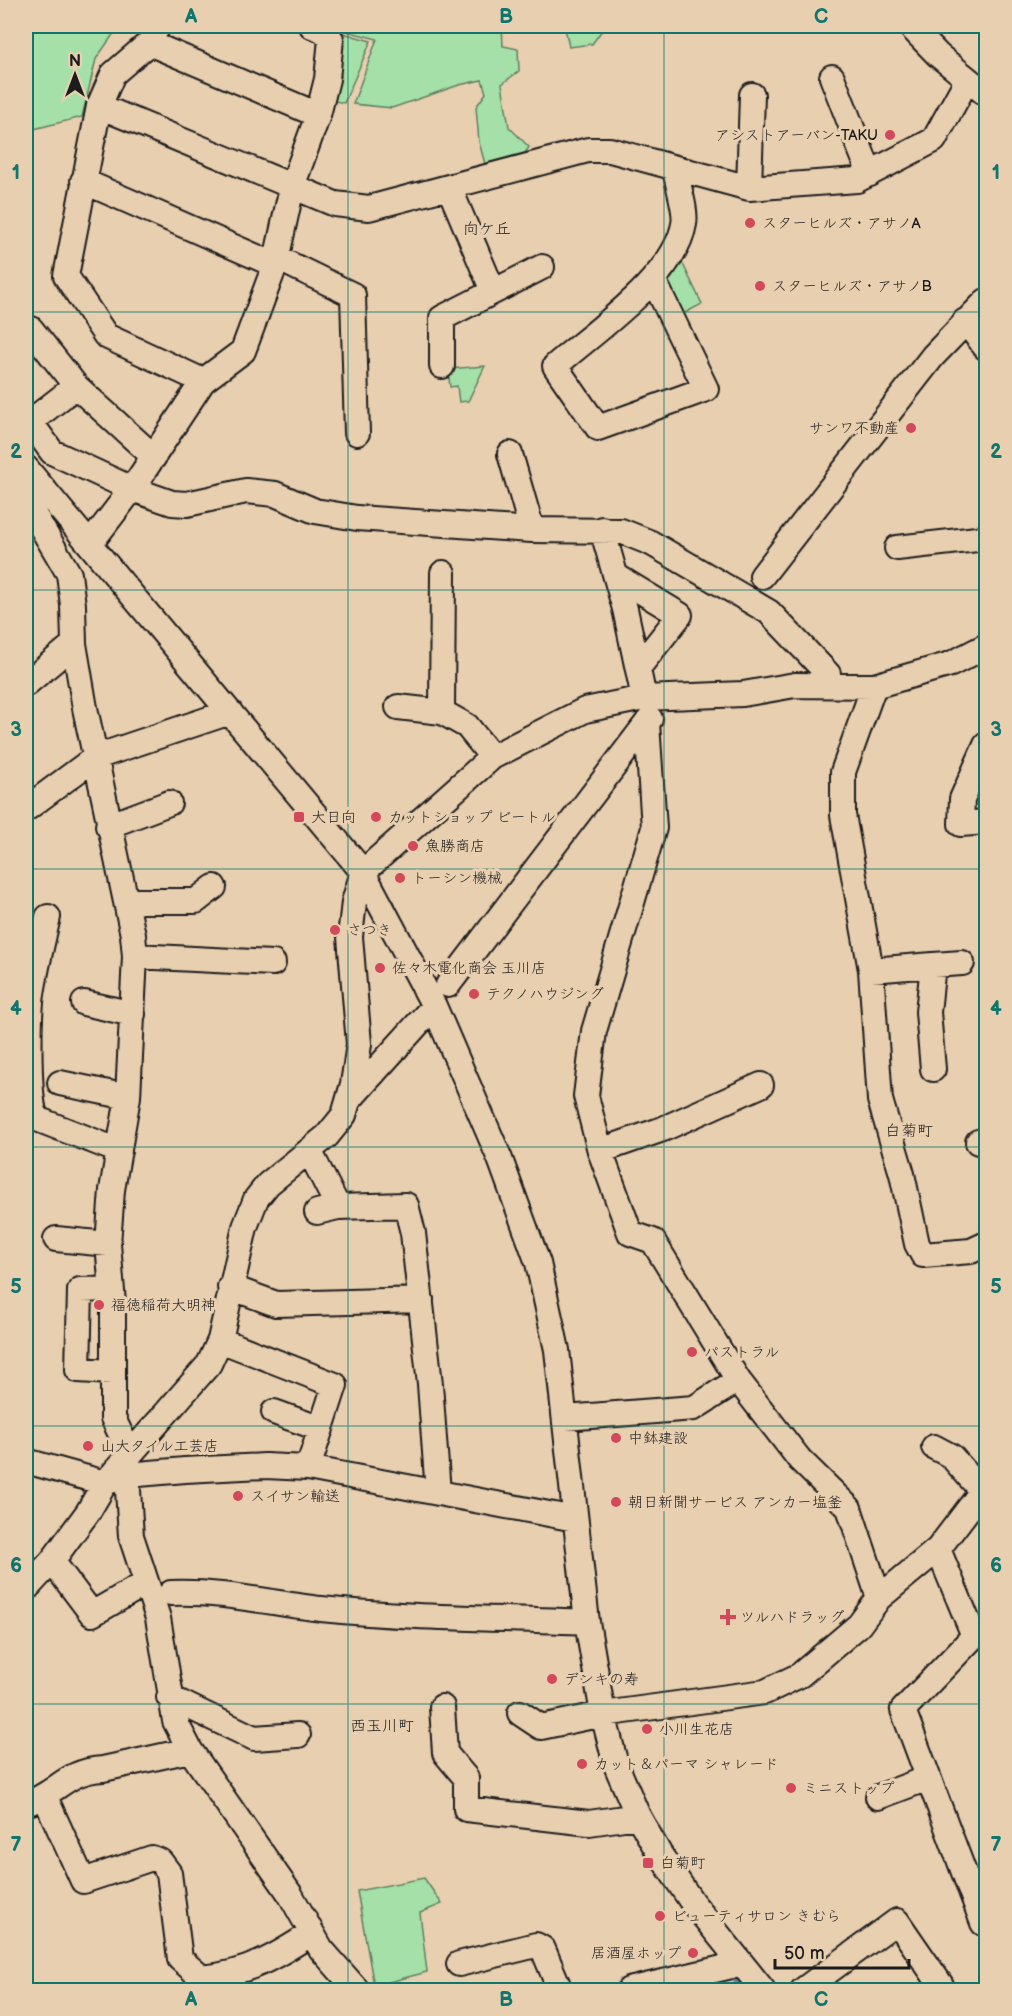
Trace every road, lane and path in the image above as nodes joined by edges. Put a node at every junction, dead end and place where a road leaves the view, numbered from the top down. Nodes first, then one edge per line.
1 (312, 26) edge
2 (910, 26) edge
3 (154, 34) edge
4 (832, 77) dead end
5 (979, 82) edge
6 (752, 95) dead end
7 (99, 106) junction
8 (318, 115) junction
9 (675, 169) junction
10 (870, 174) junction
11 (83, 181) junction
12 (291, 187) junction
13 (449, 187) junction
14 (749, 188) junction
15 (276, 261) junction
16 (542, 267) dead end
17 (654, 280) junction
18 (493, 291) junction
19 (987, 301) edge
20 (965, 321) junction
21 (31, 329) dead end
22 (987, 348) edge
23 (442, 366) dead end
24 (203, 381) junction
25 (76, 386) junction
26 (28, 419) edge
27 (357, 433) dead end
28 (510, 454) dead end
29 (154, 457) junction
30 (26, 468) edge
31 (132, 489) junction
32 (26, 501) edge
33 (602, 529) junction
34 (532, 530) junction
35 (987, 538) edge
36 (90, 544) junction
37 (897, 548) dead end
38 (443, 573) dead end
39 (616, 576) junction
40 (762, 576) dead end
41 (74, 644) junction
42 (987, 646) edge
43 (638, 668) junction
44 (26, 684) edge
45 (828, 684) junction
46 (874, 686) junction
47 (655, 698) junction
48 (398, 707) dead end
49 (230, 712) junction
50 (442, 712) junction
51 (646, 723) junction
52 (987, 745) edge
53 (96, 757) junction
54 (492, 757) junction
55 (169, 803) dead end
56 (26, 808) edge
57 (987, 822) edge
58 (108, 826) junction
59 (363, 872) junction
60 (214, 887) dead end
61 (126, 901) junction
62 (48, 917) dead end
63 (135, 956) junction
64 (273, 963) dead end
65 (962, 963) dead end
66 (933, 965) junction
67 (871, 970) junction
68 (448, 985) dead end
69 (84, 1003) dead end
70 (434, 1006) junction
71 (133, 1014) junction
72 (933, 1070) dead end
73 (60, 1083) dead end
74 (761, 1085) dead end
75 (128, 1097) junction
76 (349, 1100) junction
77 (119, 1151) junction
78 (600, 1151) junction
79 (310, 1152) junction
80 (56, 1239) dead end
81 (108, 1244) junction
82 (987, 1244) edge
83 (230, 1287) junction
84 (111, 1289) junction
85 (421, 1300) junction
86 (220, 1340) junction
87 (112, 1372) junction
88 (738, 1380) junction
89 (274, 1412) dead end
90 (565, 1418) junction
91 (321, 1429) junction
92 (934, 1447) dead end
93 (26, 1461) edge
94 (308, 1468) junction
95 (121, 1471) junction
96 (984, 1488) edge
97 (438, 1493) junction
98 (576, 1519) junction
99 (938, 1549) junction
100 (52, 1562) junction
101 (146, 1583) junction
102 (26, 1589) edge
103 (171, 1593) dead end
104 (879, 1598) junction
105 (587, 1622) junction
106 (169, 1697) junction
107 (442, 1707) dead end
108 (520, 1713) dead end
109 (603, 1714) junction
110 (298, 1735) dead end
111 (190, 1750) junction
112 (928, 1778) junction
113 (878, 1797) dead end
114 (35, 1801) edge
115 (638, 1816) junction
116 (987, 1922) edge
117 (312, 1933) junction
118 (459, 1964) dead end
119 (740, 1964) junction
120 (357, 1990) edge
121 (560, 1990) edge
122 (629, 1990) edge
123 (763, 1990) edge
124 (803, 1990) edge
125 (941, 1990) edge

1 - 8 street
2 - 5 street
3 - 7 street
3 - 8 street
4 - 10 street
5 - 10 street
6 - 14 street
7 - 11 street
7 - 12 street
8 - 12 street
9 - 13 street
9 - 14 street
9 - 17 street
10 - 14 street
11 - 15 street
11 - 24 street
12 - 13 street
12 - 15 street
13 - 18 street
15 - 24 street
15 - 27 street
16 - 18 street
17 - 17 street
18 - 23 street
19 - 20 street
20 - 22 street
20 - 40 street
21 - 25 street
24 - 29 street
25 - 26 street
25 - 29 street
26 - 31 street
28 - 34 street
29 - 31 street
30 - 36 street
31 - 34 street
31 - 36 street
32 - 41 street
33 - 34 street
33 - 39 street
33 - 45 street
35 - 37 street
36 - 49 street
38 - 50 street
39 - 43 street
39 - 43 street
41 - 44 street
41 - 53 street
42 - 46 street
43 - 47 street
45 - 46 street
45 - 47 street
46 - 67 street
47 - 51 street
47 - 54 street
48 - 50 street
49 - 53 street
49 - 59 street
50 - 54 street
51 - 68 street
51 - 78 street
52 - 57 street
53 - 56 street
53 - 58 street
54 - 59 street
55 - 58 street
58 - 61 street
59 - 70 street
59 - 76 street
60 - 61 street
61 - 63 street
62 - 77 street
63 - 64 street
63 - 71 street
65 - 66 street
66 - 67 street
66 - 72 street
67 - 82 street
69 - 71 street
70 - 76 street
70 - 90 street
71 - 75 street
73 - 75 street
74 - 78 street
75 - 77 street
76 - 79 street
77 - 81 street
78 - 88 street
79 - 83 street
79 - 85 street
80 - 81 street
81 - 84 street
83 - 85 street
83 - 86 street
84 - 87 street
84 - 87 street
85 - 97 street
86 - 91 street
86 - 95 street
87 - 95 street
88 - 90 street
88 - 104 street
89 - 91 street
90 - 98 street
91 - 94 street
92 - 96 street
93 - 95 street
94 - 95 street
94 - 97 street
95 - 100 street
95 - 101 street
96 - 99 street
97 - 98 street
98 - 105 street
99 - 104 street
99 - 112 street
100 - 101 street
100 - 102 street
101 - 106 street
103 - 105 street
104 - 109 street
105 - 109 street
106 - 110 street
106 - 111 street
107 - 115 street
108 - 109 street
109 - 115 street
111 - 114 street
111 - 117 street
112 - 113 street
112 - 116 street
114 - 117 street
115 - 119 street
117 - 120 street
118 - 121 street
119 - 122 street
119 - 123 street
124 - 125 street

